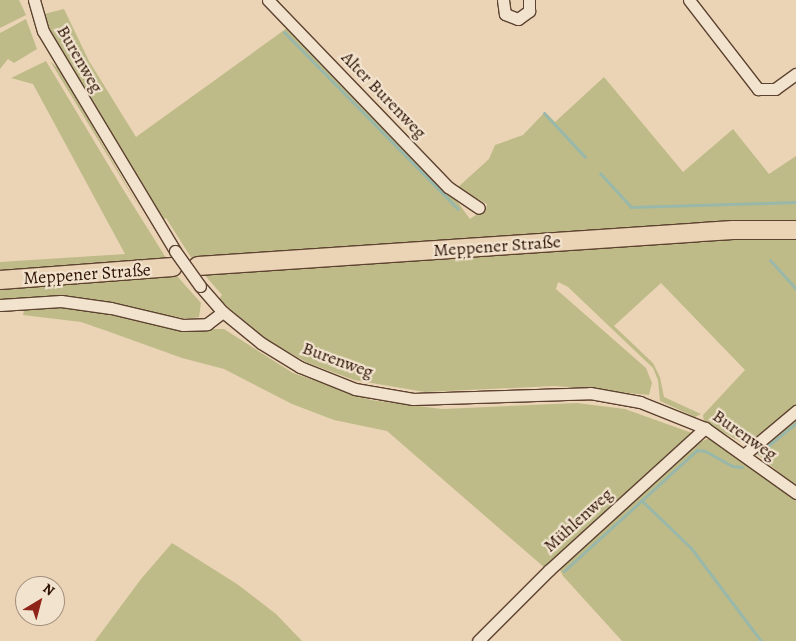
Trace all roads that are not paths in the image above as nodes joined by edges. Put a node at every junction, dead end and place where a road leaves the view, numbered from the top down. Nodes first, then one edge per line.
1 (34, 0) edge
2 (268, 0) edge
3 (503, 0) edge
4 (530, 0) edge
5 (689, 0) edge
6 (796, 74) edge
7 (479, 208) dead end
8 (796, 230) edge
9 (174, 259) junction
10 (198, 266) dead end
11 (0, 280) edge
12 (0, 305) edge
13 (223, 312) junction
14 (796, 411) edge
15 (705, 428) junction
16 (744, 454) junction
17 (796, 493) edge
18 (478, 641) edge

1 - 9 street, Burenweg
2 - 7 street, Alter Burenweg
3 - 4 street
5 - 6 street
8 - 10 main road, Meppener Straße
9 - 11 main road, Meppener Straße
9 - 13 street, Burenweg, bridge
12 - 13 street
13 - 15 street, Burenweg
14 - 16 street
15 - 16 street, Burenweg
15 - 18 street, Mühlenweg
16 - 17 street, Burenweg

